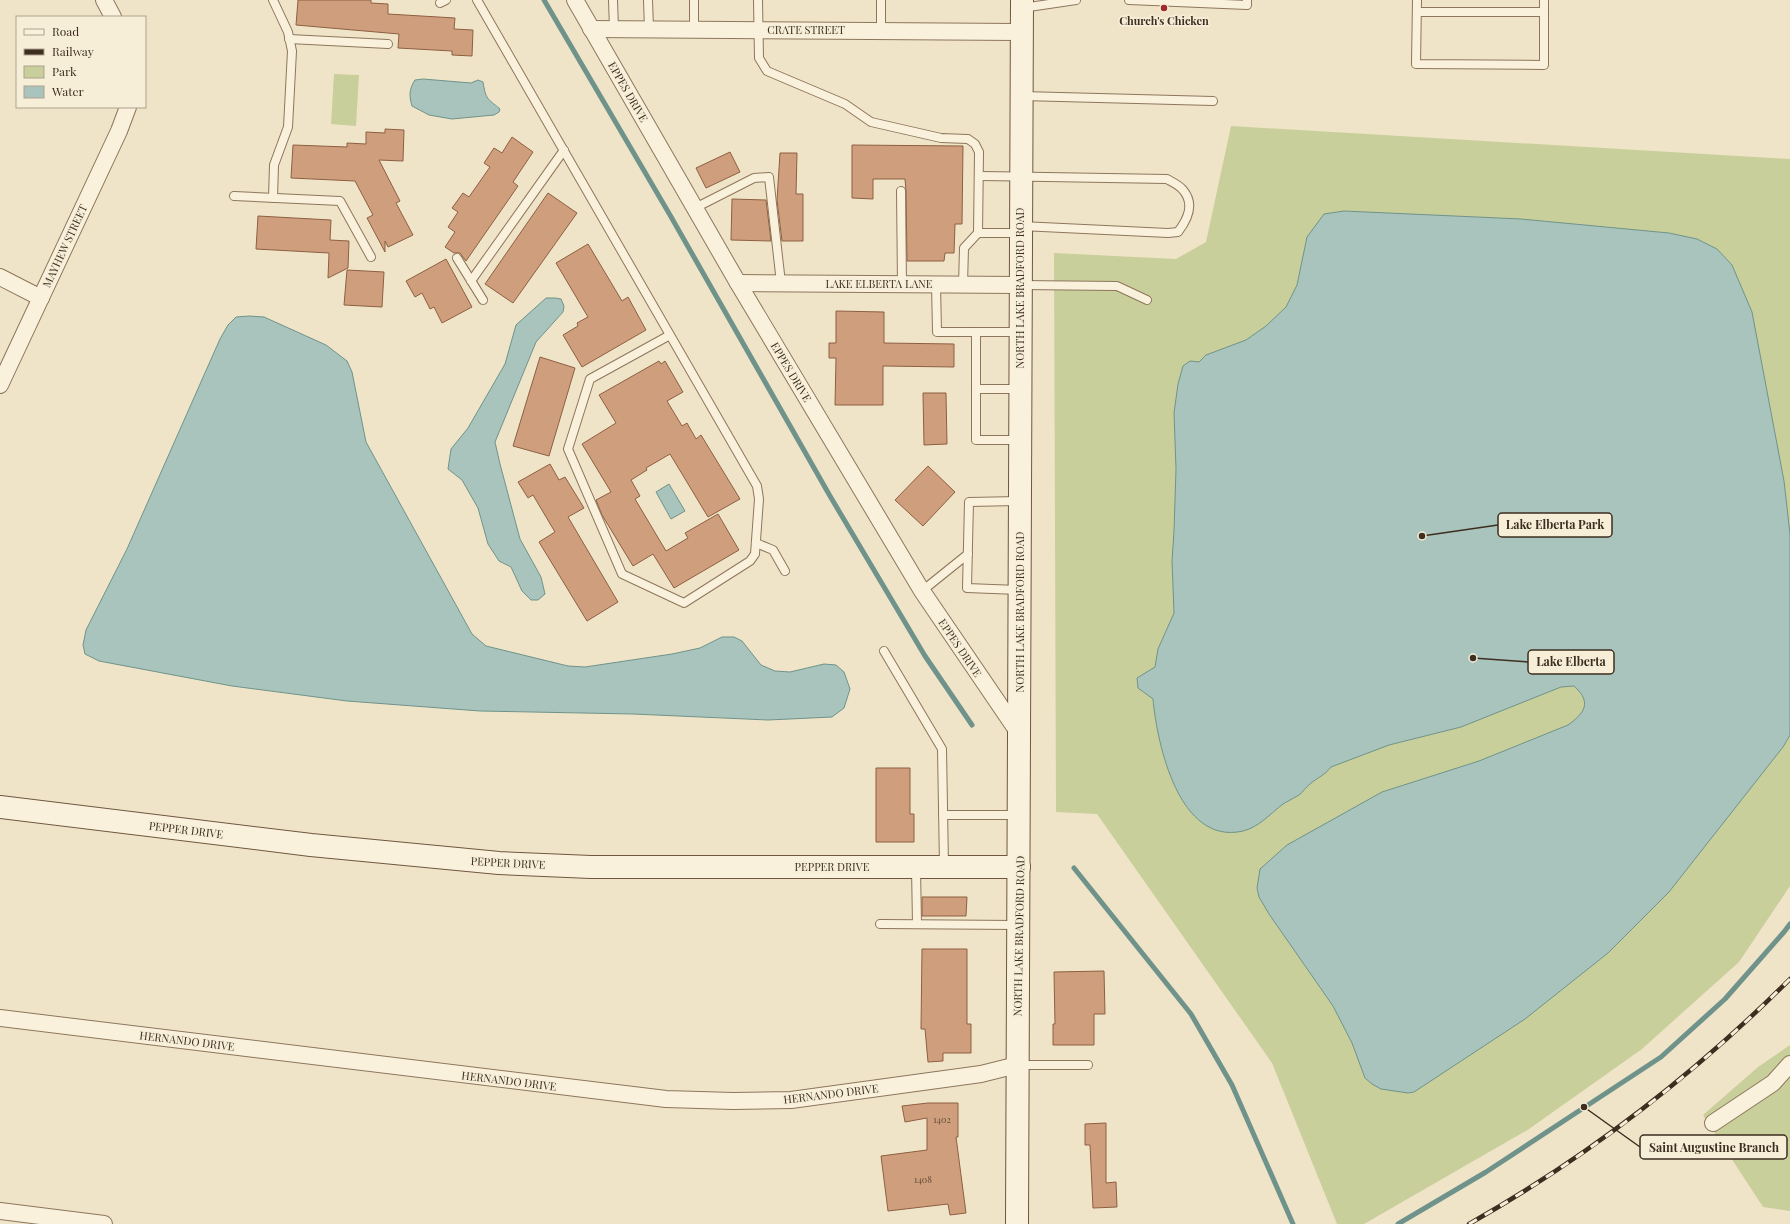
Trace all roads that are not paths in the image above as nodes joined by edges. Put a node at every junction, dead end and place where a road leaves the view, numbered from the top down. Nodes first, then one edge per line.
1 (104, 0) edge
2 (273, 0) edge
3 (477, 0) edge
4 (575, 0) edge
5 (613, 0) edge
6 (648, 0) edge
7 (694, 0) edge
8 (758, 0) edge
9 (881, 0) edge
10 (1076, 0) edge
11 (1129, 0) edge
12 (1247, 0) edge
13 (1417, 0) edge
14 (1544, 0) edge
15 (1227, 2) edge
16 (1022, 4) edge
17 (1416, 12) junction
18 (1544, 12) junction
19 (112, 16) edge
20 (591, 28) junction
21 (614, 29) junction
22 (649, 29) junction
23 (694, 29) junction
24 (759, 30) junction
25 (881, 30) junction
26 (1021, 32) junction
27 (289, 38) junction
28 (388, 44) dead end
29 (1021, 96) junction
30 (1213, 101) dead end
31 (128, 108) edge
32 (564, 150) junction
33 (979, 176) junction
34 (1020, 177) junction
35 (900, 191) dead end
36 (234, 196) dead end
37 (273, 198) junction
38 (695, 208) junction
39 (1020, 230) junction
40 (978, 233) junction
41 (371, 257) dead end
42 (457, 258) dead end
43 (0, 277) edge
44 (471, 281) junction
45 (738, 283) junction
46 (781, 283) junction
47 (902, 284) junction
48 (936, 284) junction
49 (963, 284) junction
50 (1020, 285) junction
51 (41, 298) junction
52 (483, 300) dead end
53 (1147, 300) dead end
54 (976, 332) junction
55 (1020, 332) junction
56 (670, 335) junction
57 (0, 385) edge
58 (976, 389) junction
59 (1020, 389) junction
60 (1020, 440) junction
61 (1020, 501) junction
62 (756, 543) junction
63 (968, 554) junction
64 (785, 571) dead end
65 (1020, 590) junction
66 (922, 591) junction
67 (884, 651) dead end
68 (1020, 735) junction
69 (0, 807) edge
70 (943, 815) junction
71 (1020, 815) junction
72 (916, 867) junction
73 (944, 867) junction
74 (1019, 867) junction
75 (880, 924) dead end
76 (917, 924) junction
77 (1019, 925) junction
78 (0, 1018) edge
79 (1790, 1064) edge
80 (1017, 1065) junction
81 (1088, 1065) dead end
82 (1790, 1078) edge
83 (1773, 1083) junction
84 (1713, 1123) dead end
85 (0, 1211) edge
86 (104, 1224) edge
87 (1017, 1224) edge

1 - 19 street
2 - 27 lane
3 - 32 lane
4 - 20 street, EPPES DRIVE
5 - 21 lane
6 - 22 lane
7 - 23 lane
8 - 24 lane
9 - 25 lane
10 - 16 lane
11 - 15 lane
12 - 15 lane
13 - 17 lane
14 - 18 lane
16 - 26 main road, NORTH LAKE BRADFORD ROAD
17 - 18 lane
17 - 18 lane
20 - 21 street, CRATE STREET
20 - 38 street, EPPES DRIVE
21 - 22 street, CRATE STREET
22 - 23 street, CRATE STREET
23 - 24 street, CRATE STREET
24 - 25 street, CRATE STREET
24 - 33 lane
25 - 26 street, CRATE STREET
26 - 29 main road, NORTH LAKE BRADFORD ROAD
27 - 28 lane
27 - 37 lane
29 - 30 lane
29 - 34 main road, NORTH LAKE BRADFORD ROAD
31 - 51 street, MAYHEW STREET
32 - 44 lane
32 - 56 lane
33 - 34 lane
33 - 40 lane
34 - 39 main road, NORTH LAKE BRADFORD ROAD
34 - 39 lane
35 - 47 lane
36 - 37 lane
37 - 41 lane
38 - 45 street, EPPES DRIVE
38 - 46 lane
39 - 40 lane
39 - 50 main road, NORTH LAKE BRADFORD ROAD
40 - 49 lane
42 - 44 lane
43 - 51 street
44 - 52 lane
45 - 46 street, LAKE ELBERTA LANE
45 - 66 street, EPPES DRIVE
46 - 47 street, LAKE ELBERTA LANE
47 - 48 street, LAKE ELBERTA LANE
48 - 49 street, LAKE ELBERTA LANE
48 - 54 lane
49 - 50 street, LAKE ELBERTA LANE
50 - 53 lane
50 - 55 main road, NORTH LAKE BRADFORD ROAD
51 - 57 street, MAYHEW STREET
54 - 55 lane
54 - 58 lane
55 - 59 main road, NORTH LAKE BRADFORD ROAD
56 - 62 lane
56 - 62 lane
58 - 59 lane
58 - 60 lane
59 - 60 main road, NORTH LAKE BRADFORD ROAD
60 - 61 main road, NORTH LAKE BRADFORD ROAD
61 - 63 lane
61 - 65 main road, NORTH LAKE BRADFORD ROAD
62 - 64 lane
63 - 65 lane
63 - 66 lane
65 - 68 main road, NORTH LAKE BRADFORD ROAD
66 - 68 street, EPPES DRIVE
67 - 70 lane
68 - 71 main road, NORTH LAKE BRADFORD ROAD
69 - 72 main road, PEPPER DRIVE
70 - 71 lane
70 - 73 lane
71 - 74 main road, NORTH LAKE BRADFORD ROAD
72 - 73 main road, PEPPER DRIVE
72 - 76 lane
73 - 74 main road, PEPPER DRIVE
74 - 77 main road, NORTH LAKE BRADFORD ROAD
75 - 76 lane
76 - 77 lane
77 - 80 main road, NORTH LAKE BRADFORD ROAD
78 - 80 street, HERNANDO DRIVE
79 - 83 street
80 - 81 lane
80 - 87 main road, NORTH LAKE BRADFORD ROAD
82 - 83 street
83 - 84 street
85 - 86 street

